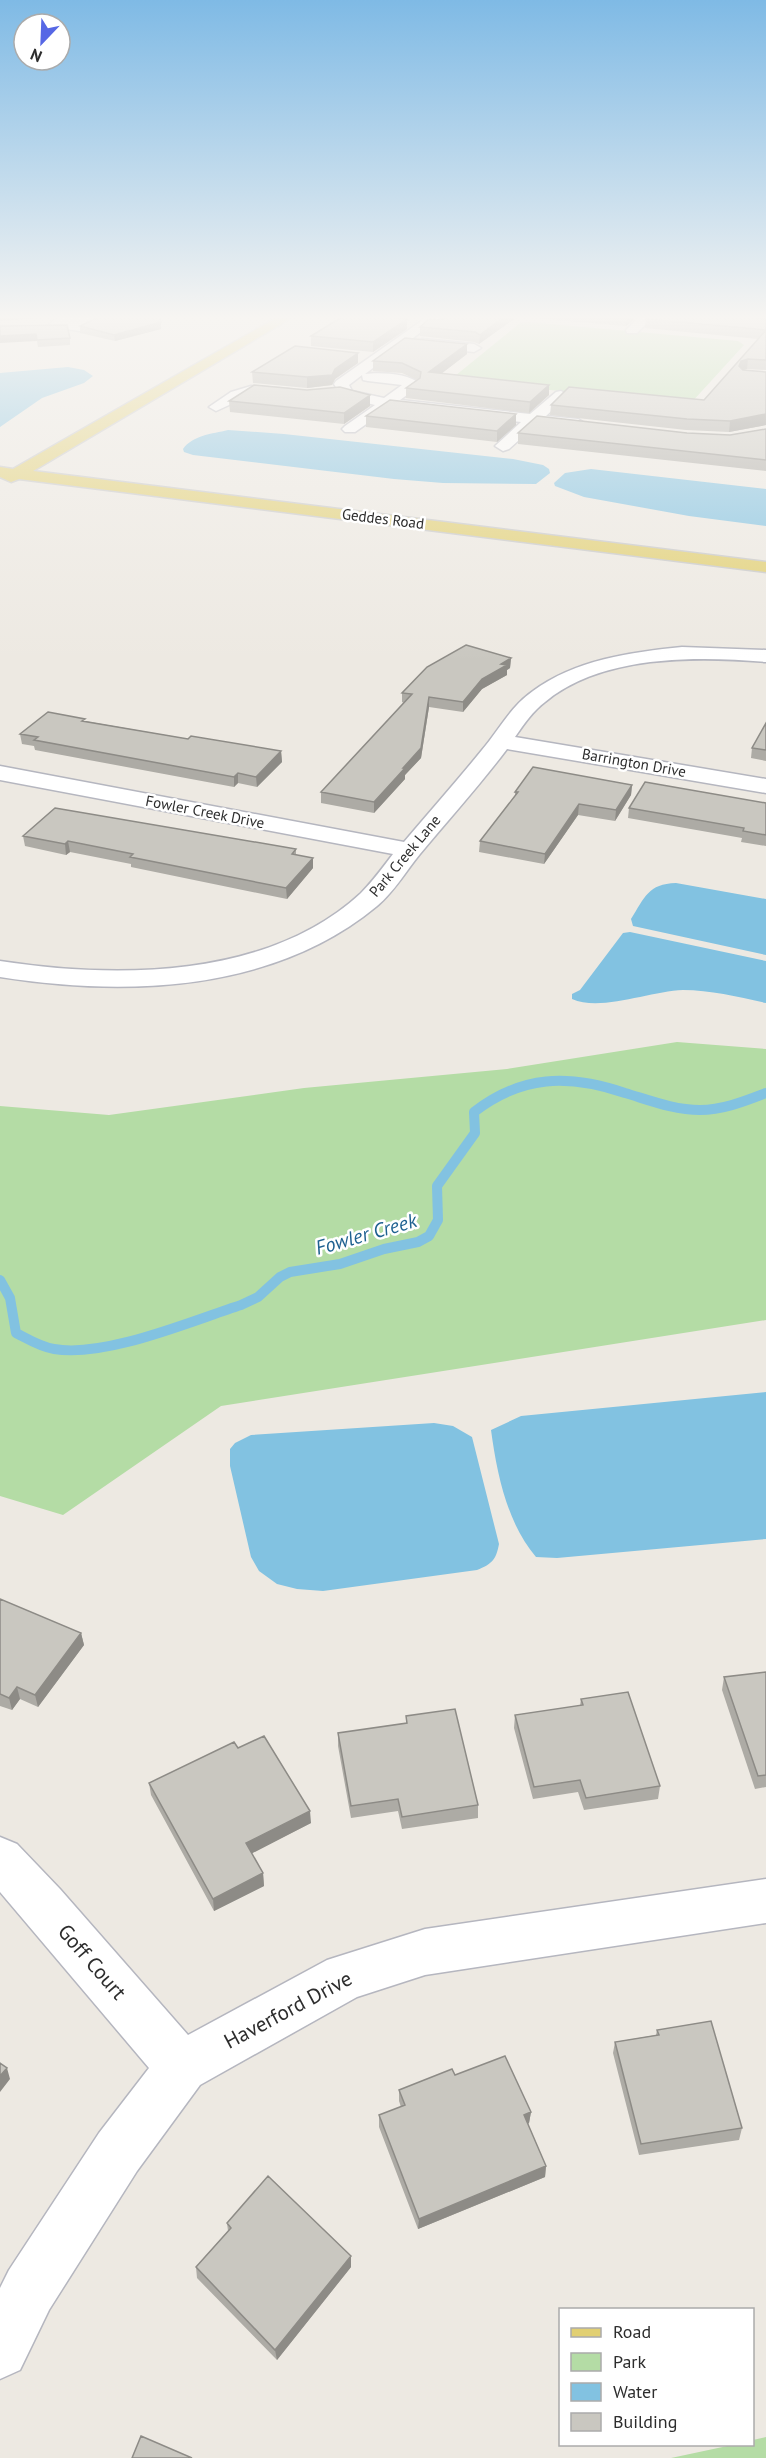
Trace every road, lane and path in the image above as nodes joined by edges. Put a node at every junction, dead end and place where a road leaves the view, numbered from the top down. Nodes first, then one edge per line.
1 (82, 432) edge
2 (520, 432) edge
3 (503, 447) edge
4 (8, 473) edge
5 (0, 482) edge
6 (766, 567) edge
7 (766, 656) edge
8 (501, 741) junction
9 (0, 773) edge
10 (766, 786) edge
11 (410, 850) junction
12 (0, 969) edge
13 (0, 1859) edge
14 (766, 1901) edge
15 (182, 2067) junction
16 (0, 2349) edge

1 - 4 main road
2 - 3 street
4 - 5 main road
4 - 6 main road, Geddes Road
7 - 8 street, Park Creek Lane
8 - 10 street, Barrington Drive
8 - 11 street, Park Creek Lane
9 - 11 street, Fowler Creek Drive
11 - 12 street, Park Creek Lane
13 - 15 street, Goff Court
14 - 15 street, Haverford Drive
15 - 16 street, Haverford Drive

